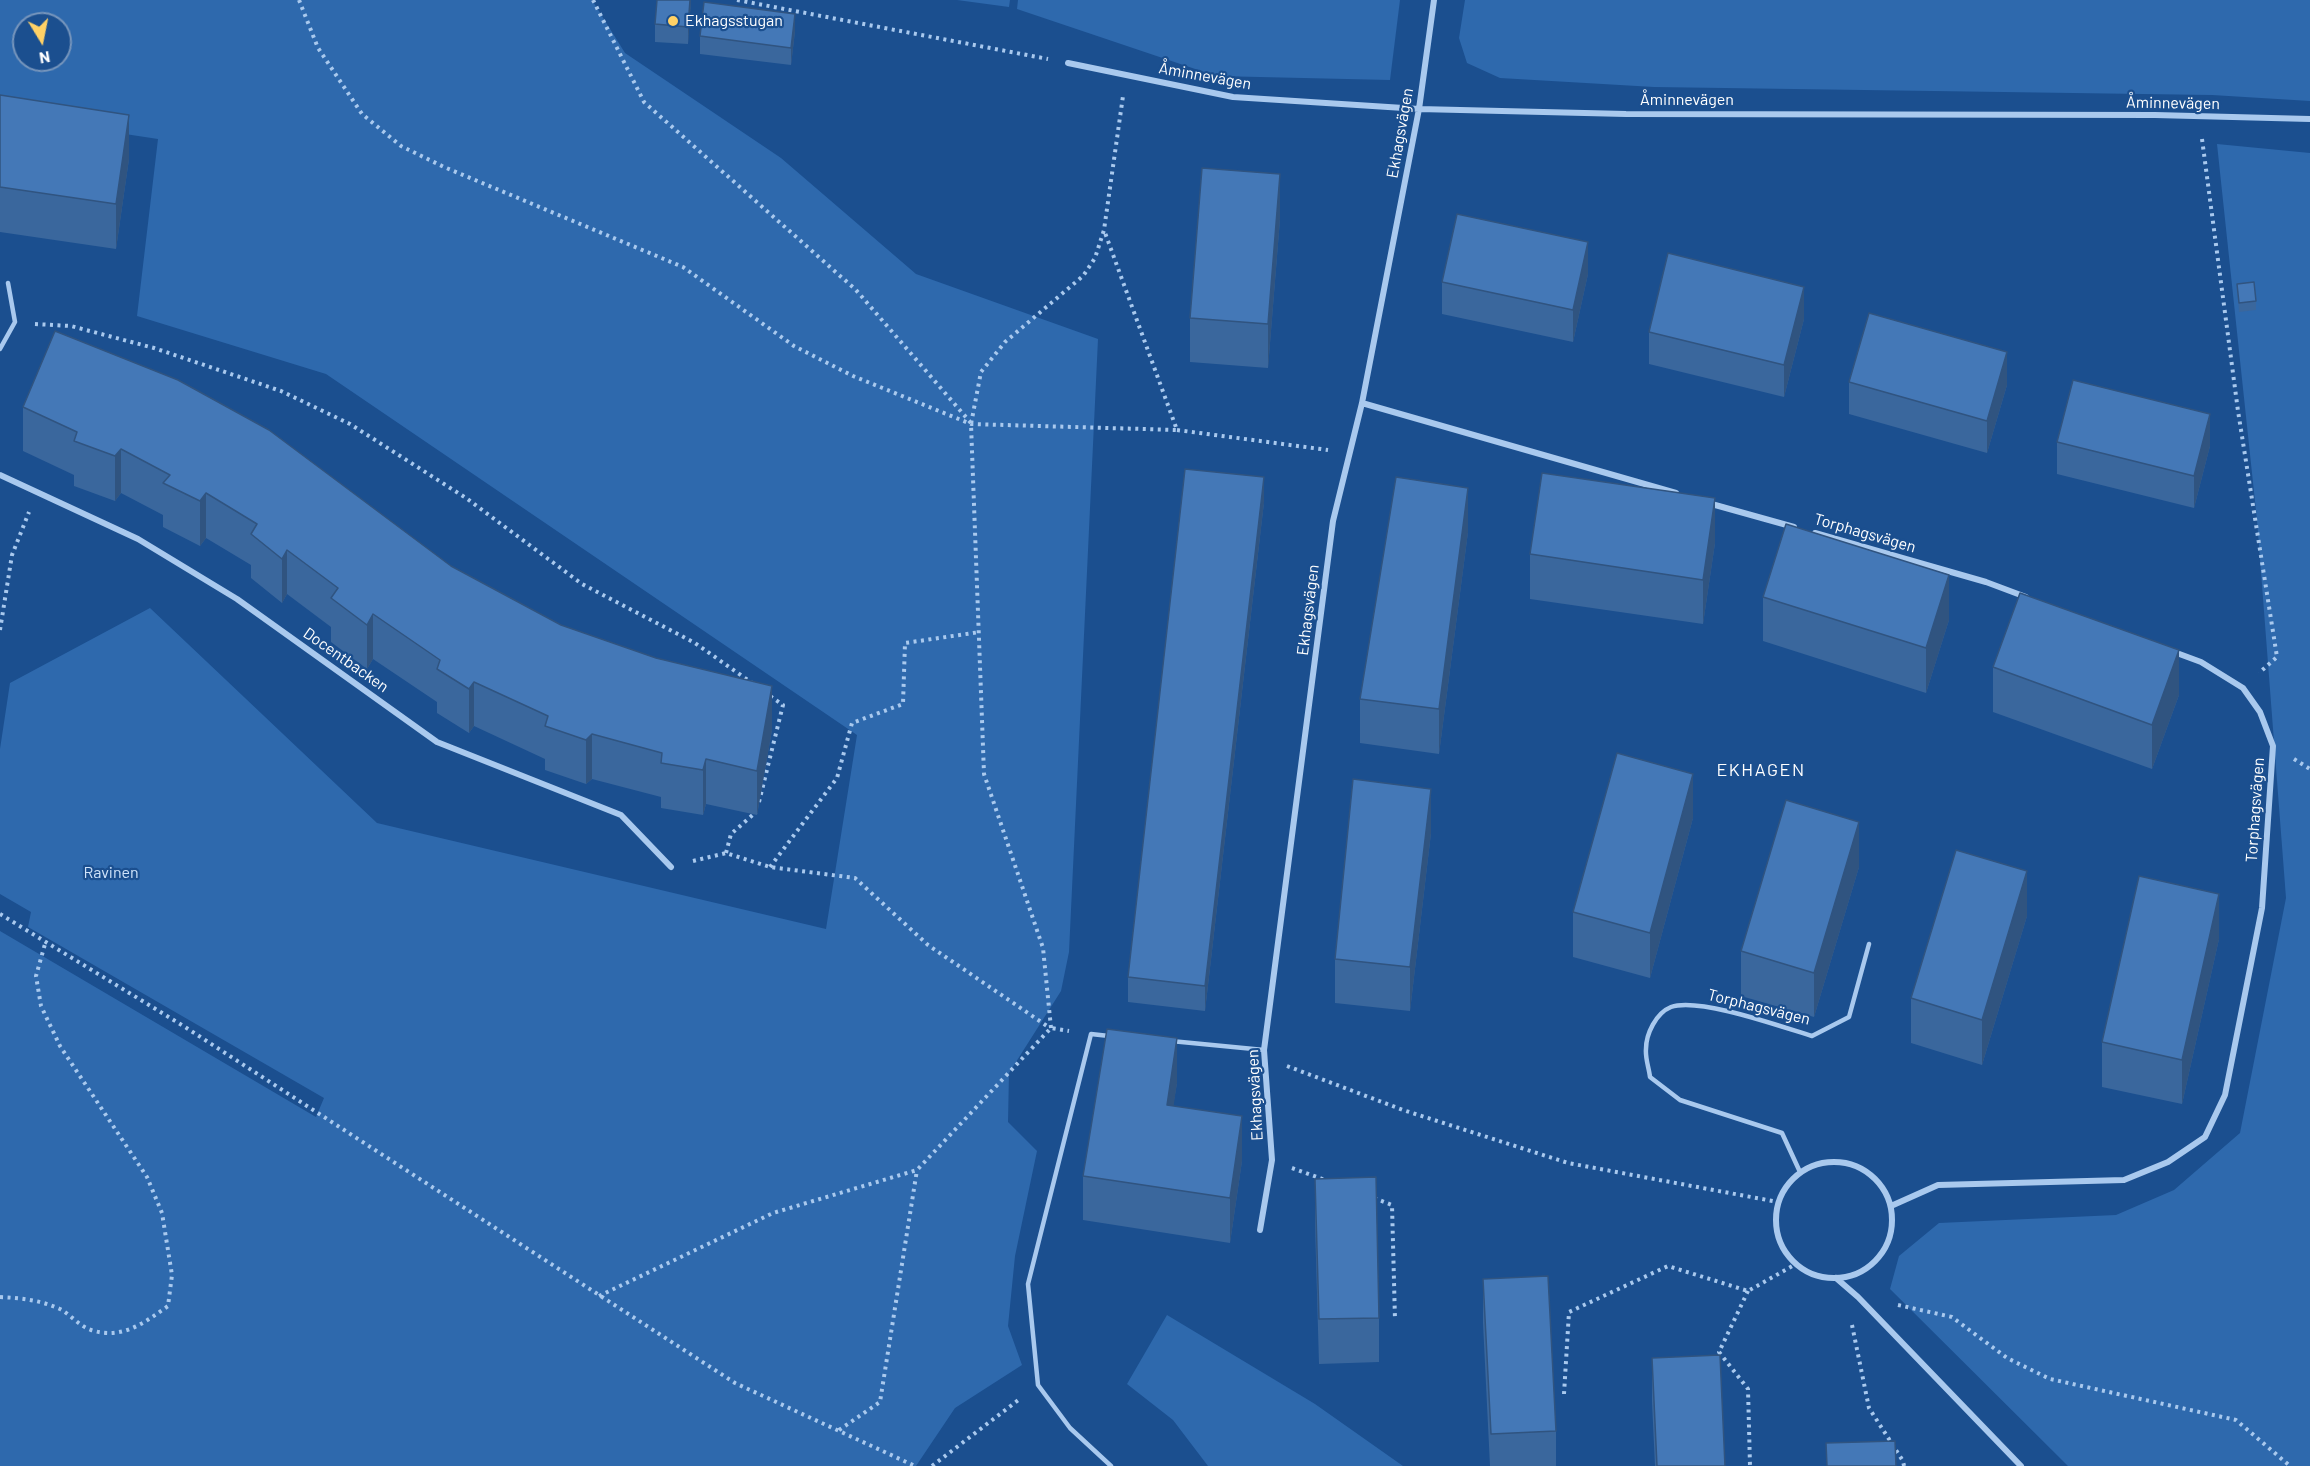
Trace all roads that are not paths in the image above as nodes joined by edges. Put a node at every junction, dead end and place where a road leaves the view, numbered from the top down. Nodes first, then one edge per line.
1 (1434, 0) edge
2 (1068, 63) road end
3 (1419, 109) junction
4 (2310, 119) edge
5 (8, 283) dead end
6 (0, 349) edge
7 (1362, 403) junction
8 (0, 475) edge
9 (1678, 494) edge
10 (1701, 501) edge
11 (2029, 598) edge
12 (2169, 650) edge
13 (671, 867) road end
14 (1869, 944) dead end
15 (1115, 1036) edge
16 (1162, 1040) edge
17 (1264, 1050) junction
18 (1800, 1172) junction
19 (1891, 1206) junction
20 (1260, 1230) dead end
21 (1836, 1278) junction
22 (1111, 1466) edge
23 (2021, 1466) edge

1 - 3 street, Ekhagsvägen
2 - 3 street, Åminnevägen
3 - 4 street, Åminnevägen
3 - 7 street, Ekhagsvägen
5 - 6 lane
7 - 9 street
7 - 17 street, Ekhagsvägen
8 - 13 street, Docentbacken
10 - 11 street, Torphagsvägen
12 - 19 street, Torphagsvägen
14 - 18 lane, Torphagsvägen
15 - 22 lane
16 - 17 lane
17 - 20 street, Ekhagsvägen
18 - 19 street
18 - 21 street
19 - 21 street
21 - 23 street

